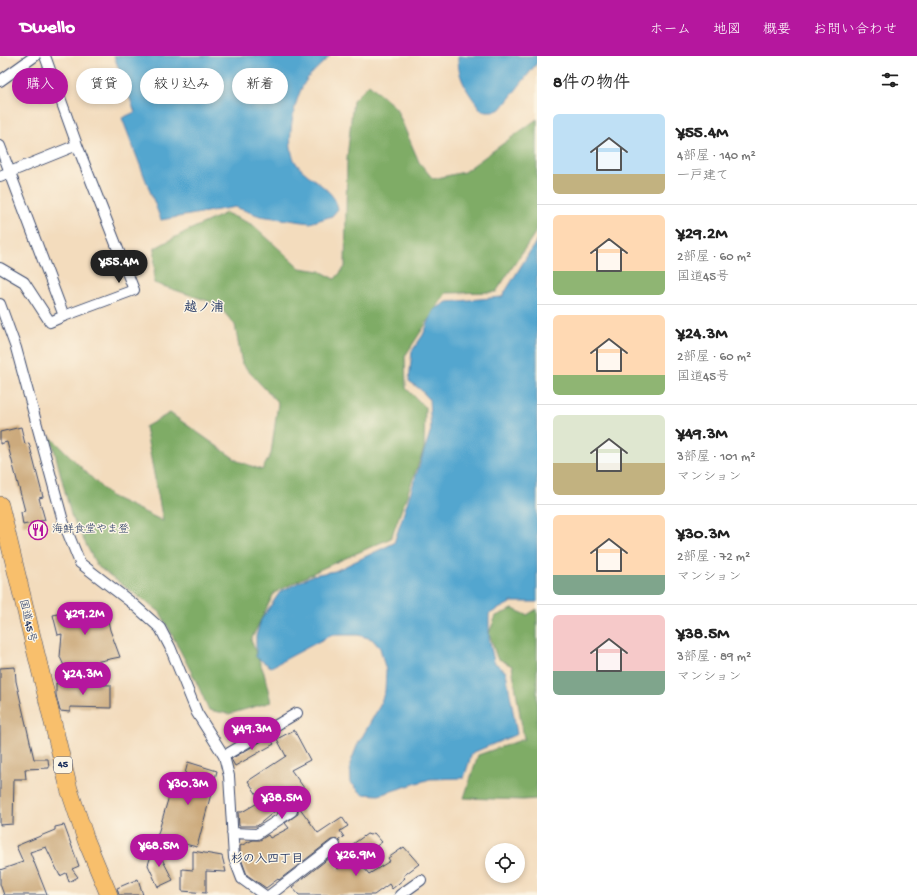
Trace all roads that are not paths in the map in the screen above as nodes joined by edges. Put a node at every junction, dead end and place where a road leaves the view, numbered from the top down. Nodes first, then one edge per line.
1 (35, 56) edge
2 (45, 56) edge
3 (0, 81) edge
4 (77, 145) junction
5 (0, 146) edge
6 (10, 172) junction
7 (0, 176) edge
8 (0, 268) edge
9 (0, 304) edge
10 (64, 316) junction
11 (0, 505) edge
12 (297, 713) dead end
13 (224, 756) junction
14 (292, 811) dead end
15 (232, 834) junction
16 (335, 845) dead end
17 (421, 880) dead end
18 (109, 895) edge
19 (264, 895) edge
20 (270, 895) edge
21 (400, 895) edge

1 - 3 street
2 - 4 street
4 - 6 street
4 - 10 street
5 - 6 street
6 - 7 street
6 - 10 street
8 - 10 street
9 - 13 street
11 - 18 highway, 国道45号 / 45
12 - 13 street
13 - 15 street
14 - 15 street
15 - 19 street
16 - 20 street
17 - 21 street

